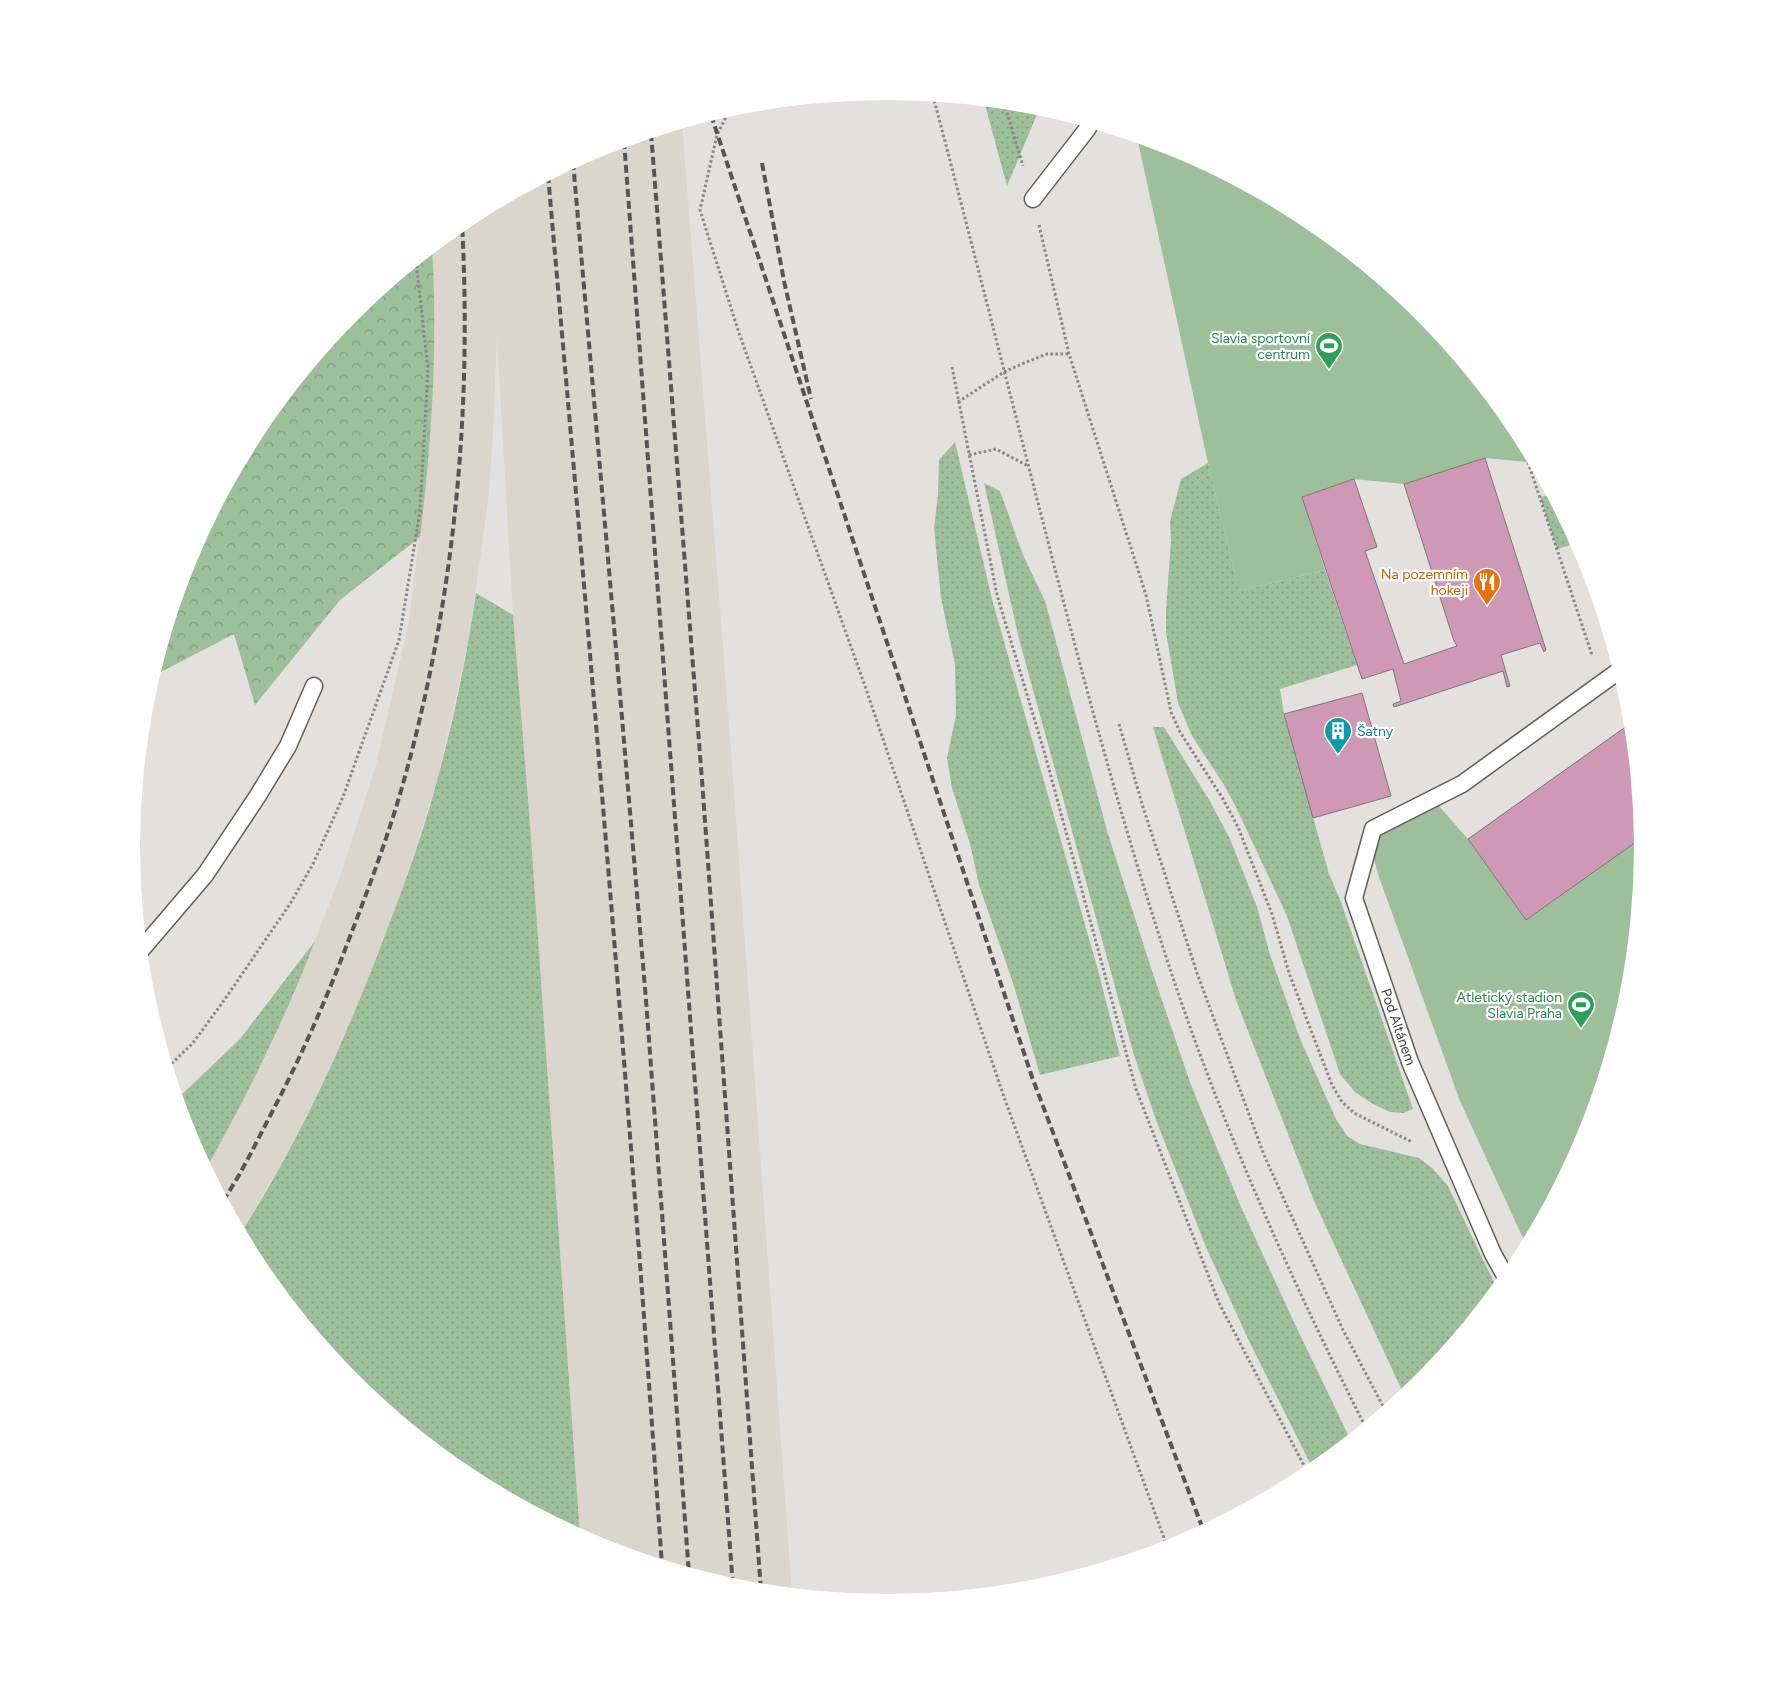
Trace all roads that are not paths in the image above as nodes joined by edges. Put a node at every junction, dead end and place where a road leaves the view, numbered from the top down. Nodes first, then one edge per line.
1 (1088, 127) edge
2 (1033, 199) road end
3 (1615, 674) edge
4 (314, 686) dead end
5 (146, 944) edge
6 (1503, 1272) edge

1 - 2 lane
3 - 6 lane, Pod Altánem
4 - 5 lane

